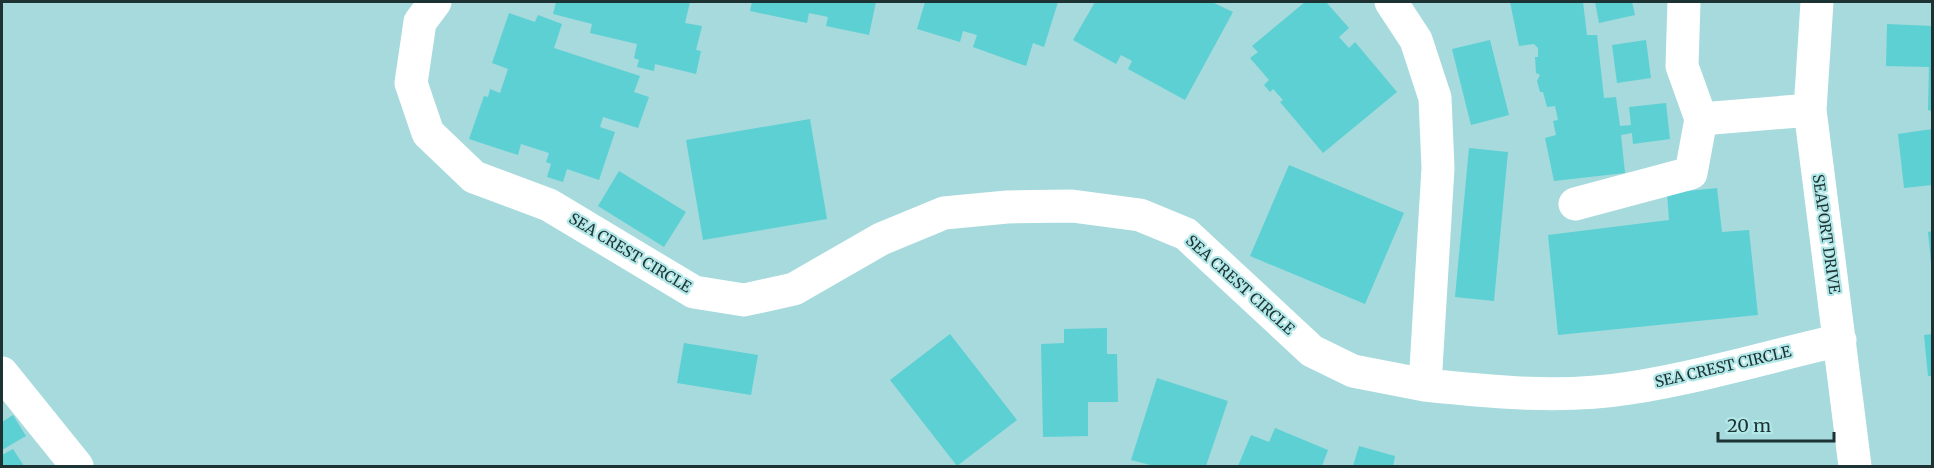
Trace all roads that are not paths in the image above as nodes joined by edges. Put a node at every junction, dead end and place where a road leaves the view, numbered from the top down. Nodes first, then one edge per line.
1 (435, 2) edge
2 (1391, 2) edge
3 (1684, 2) edge
4 (1817, 2) edge
5 (1810, 110) junction
6 (1701, 119) junction
7 (1575, 204) dead end
8 (1840, 340) junction
9 (2, 373) edge
10 (1425, 384) junction
11 (77, 466) edge
12 (1855, 466) edge

1 - 10 street, SEA CREST CIRCLE
2 - 10 street
3 - 6 street
4 - 5 street, SEAPORT DRIVE
5 - 6 street
5 - 8 street, SEAPORT DRIVE
6 - 7 street
8 - 10 street, SEA CREST CIRCLE
8 - 12 street, SEAPORT DRIVE
9 - 11 street

